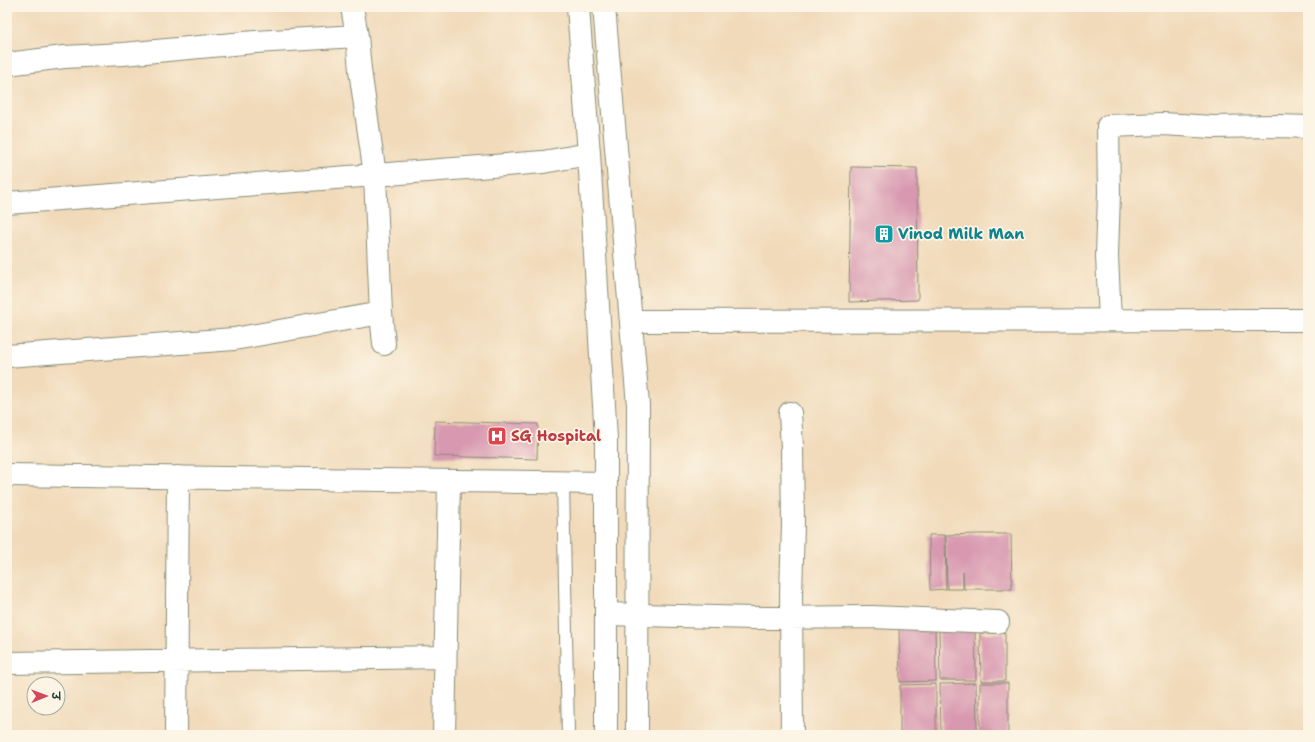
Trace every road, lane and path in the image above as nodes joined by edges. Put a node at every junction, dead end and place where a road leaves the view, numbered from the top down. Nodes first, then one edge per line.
1 (352, 7) edge
2 (578, 7) edge
3 (604, 7) edge
4 (357, 36) junction
5 (7, 64) edge
6 (1308, 127) edge
7 (589, 154) junction
8 (375, 175) junction
9 (7, 203) edge
10 (381, 313) junction
11 (1110, 320) junction
12 (1308, 320) edge
13 (631, 321) junction
14 (384, 344) dead end
15 (7, 356) edge
16 (790, 413) dead end
17 (7, 475) edge
18 (178, 477) junction
19 (449, 481) junction
20 (563, 482) junction
21 (606, 483) junction
22 (606, 614) junction
23 (637, 616) junction
24 (792, 618) junction
25 (998, 622) dead end
26 (445, 657) junction
27 (176, 661) junction
28 (7, 663) edge
29 (176, 735) edge
30 (444, 735) edge
31 (568, 735) edge
32 (606, 735) edge
33 (637, 735) edge
34 (792, 735) edge

1 - 4 street
2 - 7 street
3 - 13 street
4 - 5 street
4 - 8 street
6 - 11 street
7 - 8 street
7 - 21 street
8 - 9 street
8 - 10 street
10 - 14 street
10 - 15 street
11 - 12 street
11 - 13 street
13 - 23 street
16 - 24 street
17 - 18 street
18 - 19 street
18 - 27 street
19 - 20 street
19 - 26 street
20 - 21 street
20 - 31 lane
21 - 22 street
22 - 23 street
22 - 32 street
23 - 24 street
23 - 33 street
24 - 25 street
24 - 34 street
26 - 27 street
26 - 30 street
27 - 28 street
27 - 29 street

